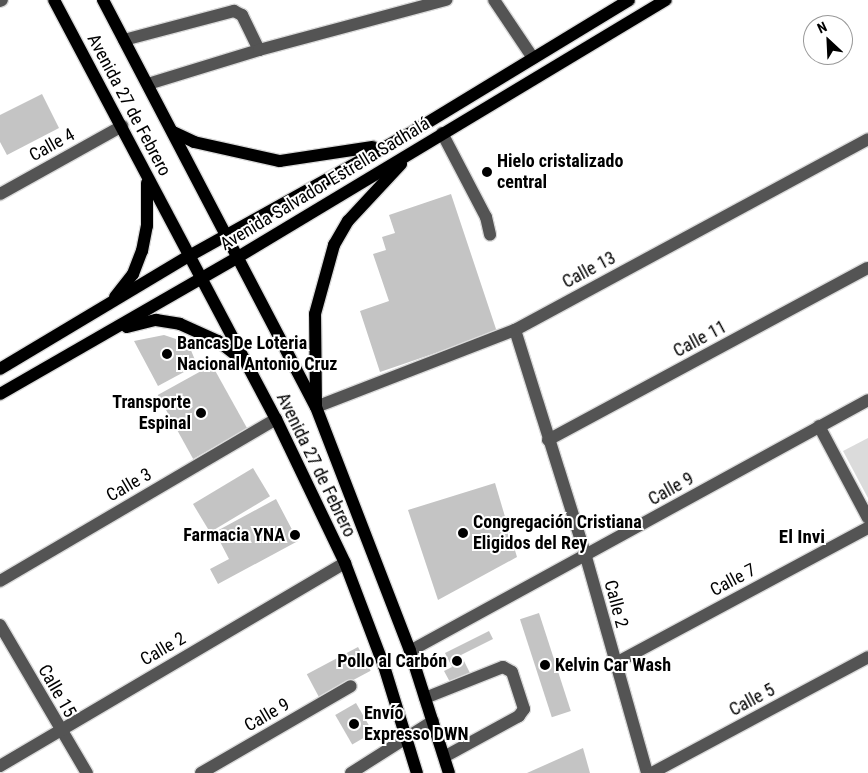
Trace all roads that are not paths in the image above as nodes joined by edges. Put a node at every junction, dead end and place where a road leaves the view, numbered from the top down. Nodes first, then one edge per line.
1 (54, 0) edge
2 (103, 0) edge
3 (446, 0) edge
4 (494, 0) edge
5 (629, 0) edge
6 (666, 0) edge
7 (124, 40) junction
8 (259, 50) junction
9 (533, 58) junction
10 (148, 84) junction
11 (122, 126) junction
12 (417, 129) junction
13 (173, 132) junction
14 (442, 133) junction
15 (868, 139) edge
16 (423, 144) junction
17 (146, 176) junction
18 (0, 194) edge
19 (227, 234) junction
20 (490, 234) dead end
21 (189, 256) junction
22 (238, 257) junction
23 (868, 268) edge
24 (201, 279) junction
25 (100, 310) junction
26 (515, 330) junction
27 (95, 340) junction
28 (244, 360) junction
29 (0, 369) edge
30 (0, 394) edge
31 (868, 400) edge
32 (316, 407) junction
33 (276, 419) junction
34 (819, 426) junction
35 (548, 440) junction
36 (868, 518) edge
37 (868, 528) edge
38 (586, 557) junction
39 (344, 563) junction
40 (0, 581) edge
41 (0, 625) edge
42 (410, 650) junction
43 (868, 657) edge
44 (614, 664) junction
45 (351, 686) dead end
46 (425, 698) junction
47 (432, 721) junction
48 (59, 730) junction
49 (406, 739) junction
50 (444, 757) junction
51 (0, 766) edge
52 (87, 773) edge
53 (201, 773) edge
54 (351, 773) edge
55 (417, 773) edge
56 (449, 773) edge
57 (647, 773) edge
58 (652, 773) edge

1 - 11 main road, Avenida 27 de Febrero
2 - 7 main road, Avenida 27 de Febrero
3 - 8 street
4 - 9 street
5 - 9 main road, Avenida Salvador Estrella Sadhalá
6 - 14 main road, Avenida Salvador Estrella Sadhalá
7 - 8 street
7 - 10 main road, Avenida 27 de Febrero
8 - 10 street
9 - 12 main road, Avenida Salvador Estrella Sadhalá
10 - 13 main road, Avenida 27 de Febrero
11 - 17 main road, Avenida 27 de Febrero
11 - 18 street, Calle 4
12 - 13 main road
12 - 19 main road, Avenida Salvador Estrella Sadhalá
13 - 19 main road, Avenida 27 de Febrero
14 - 16 main road, Avenida Salvador Estrella Sadhalá
14 - 20 street
15 - 26 street, Calle 13
16 - 22 main road, Avenida Salvador Estrella Sadhalá
16 - 32 main road
17 - 21 main road, Avenida 27 de Febrero
17 - 25 main road
19 - 21 main road, Avenida Salvador Estrella Sadhalá
19 - 22 main road, Avenida 27 de Febrero
21 - 24 main road, Avenida 27 de Febrero
21 - 25 main road, Avenida Salvador Estrella Sadhalá
22 - 24 main road, Avenida Salvador Estrella Sadhalá
22 - 32 main road, Avenida 27 de Febrero
23 - 35 street, Calle 11
24 - 27 main road, Avenida Salvador Estrella Sadhalá
24 - 28 main road, Avenida 27 de Febrero
25 - 29 main road, Avenida Salvador Estrella Sadhalá
26 - 32 street, Calle 13
26 - 35 street, Calle 2
27 - 28 main road
27 - 30 main road, Avenida Salvador Estrella Sadhalá
28 - 33 main road, Avenida 27 de Febrero
31 - 34 street, Calle 9
32 - 42 main road, Avenida 27 de Febrero
33 - 39 main road, Avenida 27 de Febrero
33 - 40 street, Calle 3
34 - 36 street
34 - 38 street, Calle 9
35 - 38 street, Calle 2
37 - 44 street, Calle 7
38 - 42 street, Calle 9
38 - 44 street, Calle 2
39 - 48 street, Calle 2
39 - 49 main road, Avenida 27 de Febrero
41 - 48 street, Calle 15
42 - 46 main road, Avenida 27 de Febrero
43 - 58 street, Calle 5
44 - 57 street, Calle 2
45 - 53 street, Calle 9
46 - 47 main road, Avenida 27 de Febrero
46 - 50 street
47 - 49 street
47 - 50 main road, Avenida 27 de Febrero
48 - 51 street, Calle 2
48 - 52 street, Calle 15
49 - 54 street
49 - 55 main road, Avenida 27 de Febrero
50 - 56 main road, Avenida 27 de Febrero

